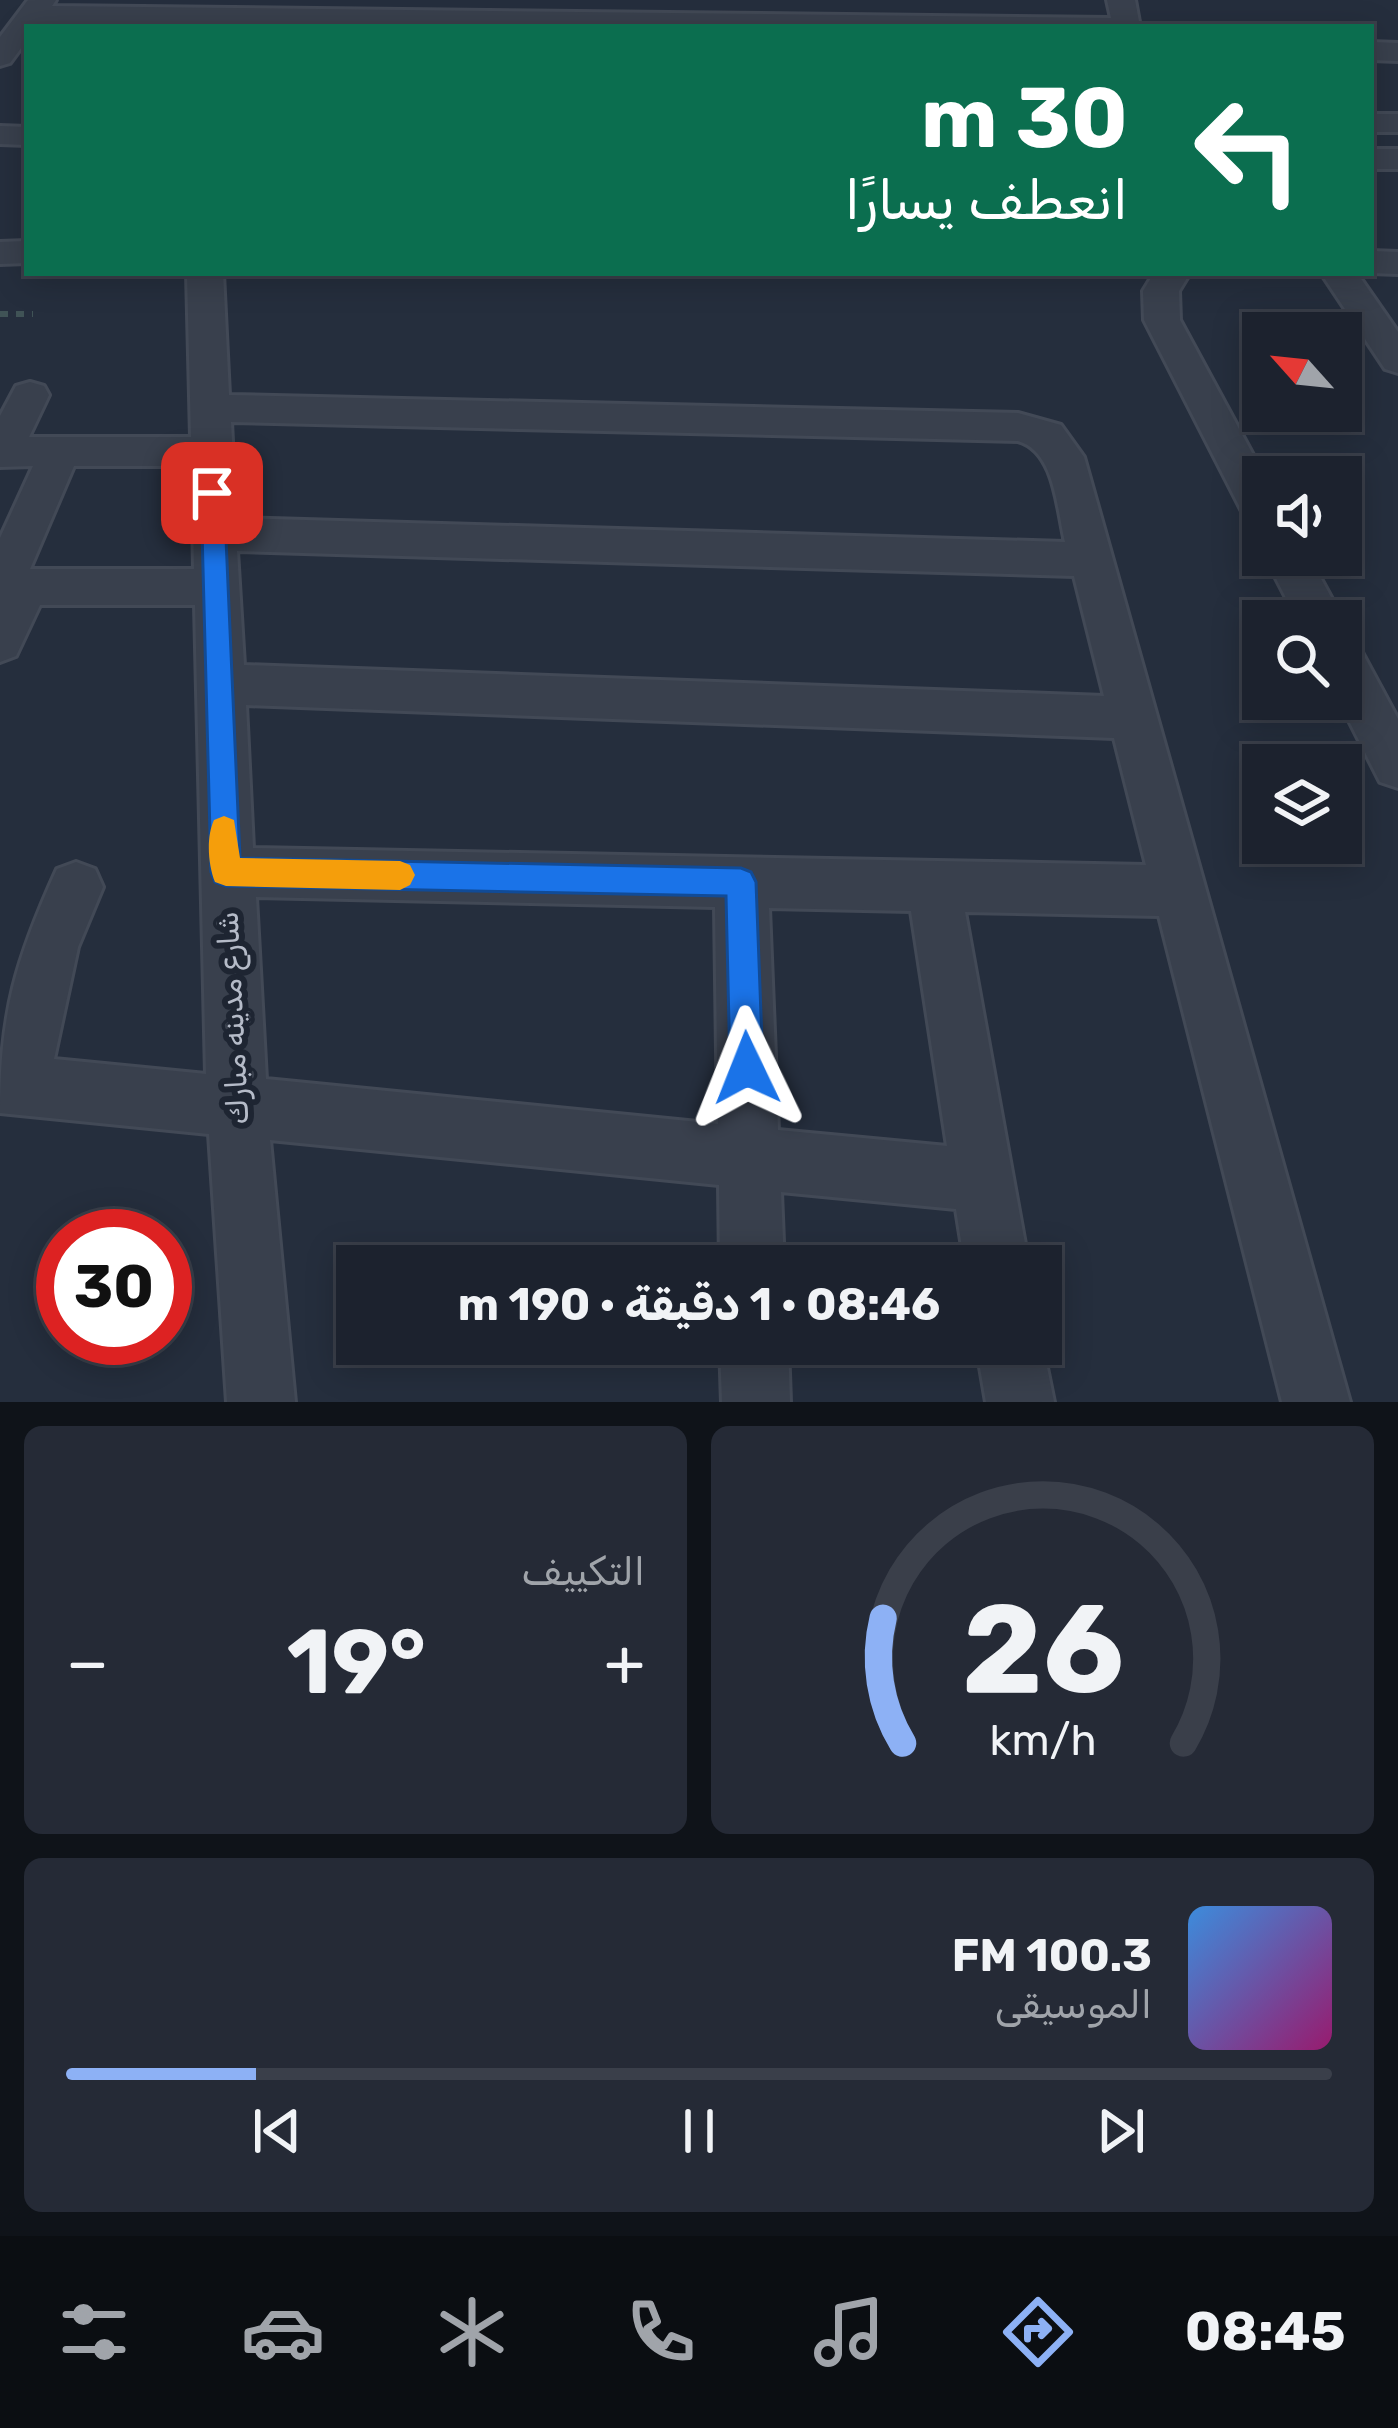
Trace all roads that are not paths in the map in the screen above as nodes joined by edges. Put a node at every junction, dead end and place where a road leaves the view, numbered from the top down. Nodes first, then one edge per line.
1 (37, 7) edge
2 (863, 12) edge
3 (418, 24) edge
4 (1073, 24) edge
5 (24, 29) edge
6 (6, 60) edge
7 (205, 276) edge
8 (1170, 276) edge
9 (1341, 276) edge
10 (1398, 360) edge
11 (30, 395) dead end
12 (210, 430) junction
13 (61, 451) junction
14 (1, 452) edge
15 (1242, 472) edge
16 (214, 534) junction
17 (1091, 560) junction
18 (8, 587) edge
19 (215, 587) junction
20 (0, 643) edge
21 (219, 684) junction
22 (1362, 698) edge
23 (1134, 718) junction
24 (1398, 766) edge
25 (226, 872) junction
26 (741, 882) junction
27 (76, 886) dead end
28 (934, 886) junction
29 (1180, 891) junction
30 (9, 1083) edge
31 (237, 1106) junction
32 (750, 1160) junction
33 (983, 1181) junction
34 (752, 1245) edge
35 (994, 1245) edge
36 (755, 1365) edge
37 (1014, 1365) edge
38 (261, 1402) edge
39 (756, 1402) edge
40 (1020, 1402) edge
41 (1316, 1402) edge

1 - 3 street
2 - 3 street
2 - 4 street
5 - 6 street
7 - 12 street, شارع مدينه مبارك
8 - 15 street
9 - 10 street
11 - 14 street
12 - 13 street
12 - 16 street, شارع مدينه مبارك
12 - 17 street
13 - 14 street
13 - 18 street
16 - 17 street
16 - 19 street, شارع مدينه مبارك
17 - 23 street
18 - 19 street
18 - 20 street
19 - 21 street, شارع مدينه مبارك
21 - 23 street
21 - 25 street, شارع مدينه مبارك
22 - 24 street
23 - 29 street
25 - 26 street
25 - 31 street, شارع مدينه مبارك
26 - 28 street
26 - 32 street
27 - 30 street
28 - 29 street
28 - 33 street
29 - 41 street
30 - 31 street
31 - 32 street
31 - 38 street, شارع مدينه مبارك
32 - 33 street
32 - 34 street
33 - 35 street
36 - 39 street
37 - 40 street

